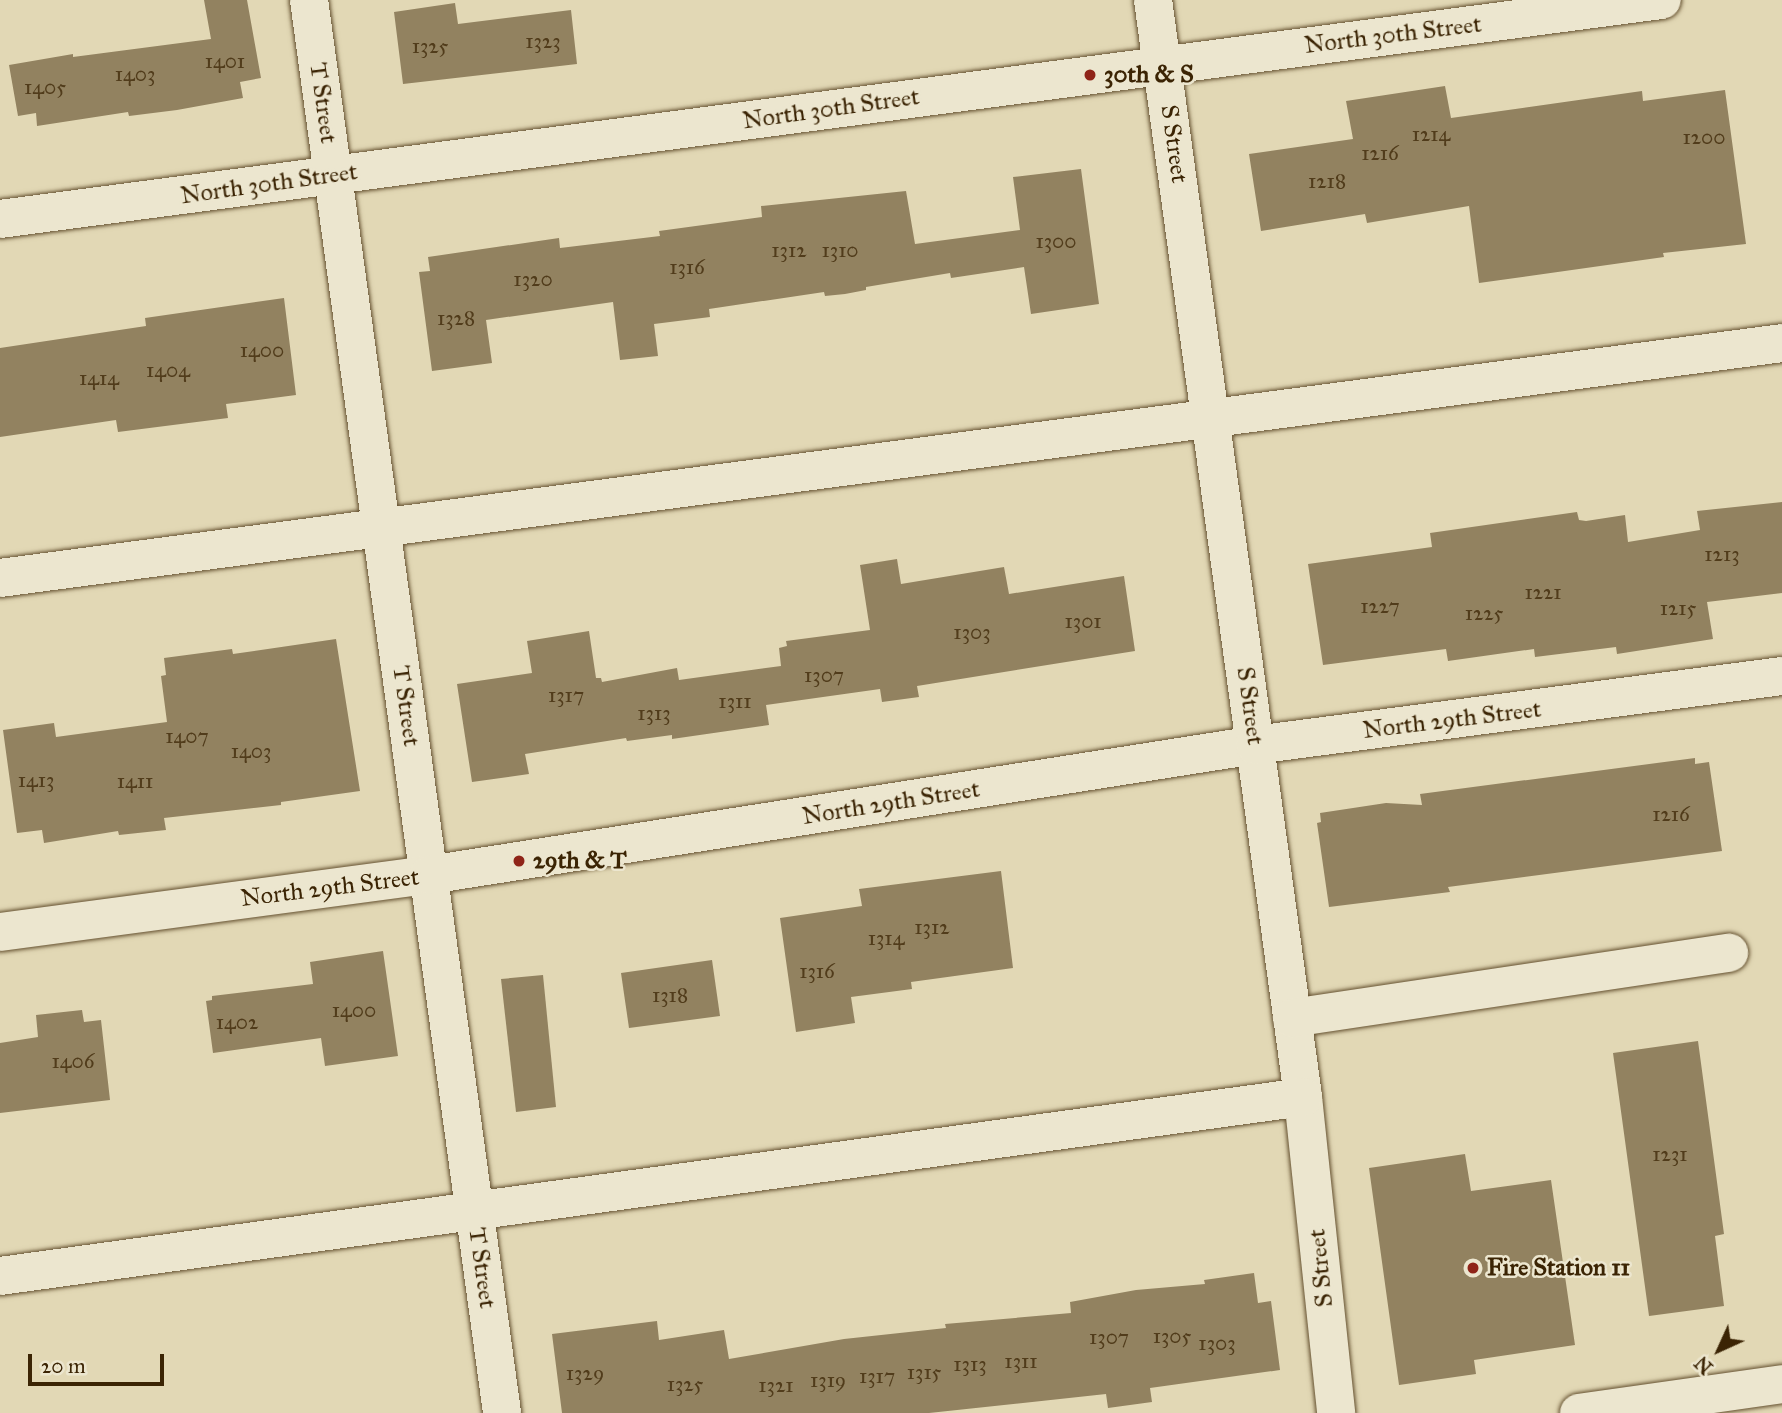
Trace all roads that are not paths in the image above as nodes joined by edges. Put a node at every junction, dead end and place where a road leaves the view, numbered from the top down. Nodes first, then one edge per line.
1 (309, 0) edge
2 (1153, 0) edge
3 (1662, 0) edge
4 (1163, 65) junction
5 (334, 175) junction
6 (0, 219) edge
7 (1782, 343) edge
8 (1211, 418) junction
9 (381, 527) junction
10 (0, 578) edge
11 (1782, 676) edge
12 (1255, 745) junction
13 (429, 875) junction
14 (0, 932) edge
15 (1729, 953) dead end
16 (1292, 1018) junction
17 (1303, 1097) junction
18 (474, 1211) junction
19 (0, 1276) edge
20 (1782, 1384) edge
21 (502, 1413) edge
22 (1336, 1413) edge
23 (1579, 1413) edge

1 - 5 street, T Street
2 - 4 street, S Street
3 - 4 street, North 30th Street
4 - 5 street, North 30th Street
4 - 8 street, S Street
5 - 6 street, North 30th Street
5 - 9 street, T Street
7 - 8 street
8 - 9 street
8 - 12 street, S Street
9 - 10 street
9 - 13 street, T Street
11 - 12 street, North 29th Street
12 - 13 street, North 29th Street
12 - 16 street, S Street
13 - 14 street, North 29th Street
13 - 18 street, T Street
15 - 16 street
16 - 17 street, S Street
17 - 18 street
17 - 22 street, S Street
18 - 19 street
18 - 21 street, T Street
20 - 23 street

